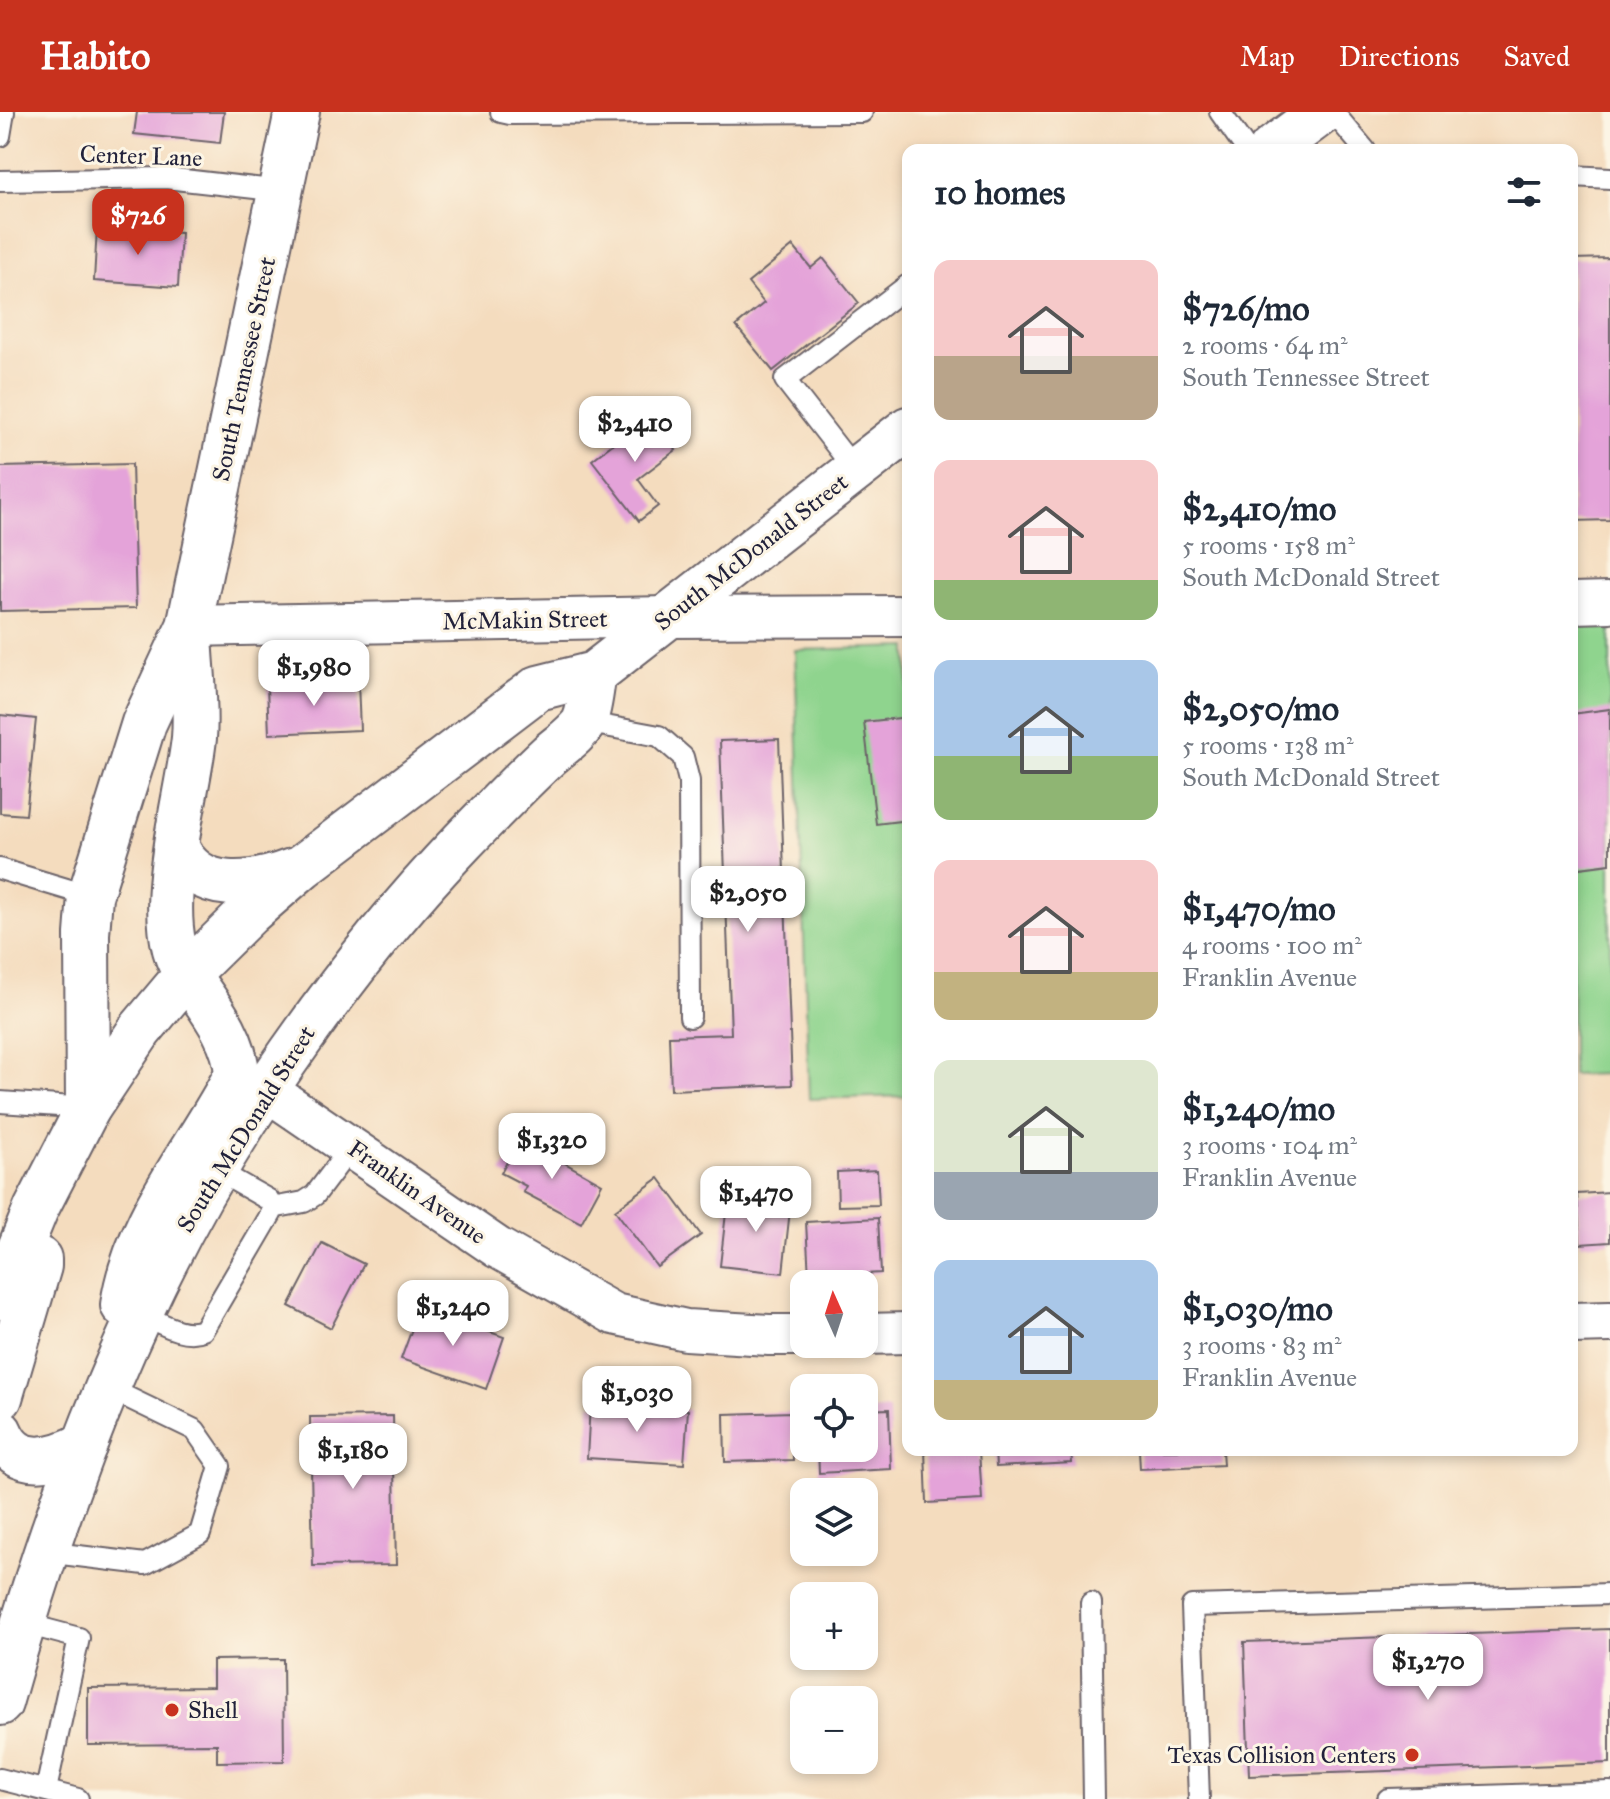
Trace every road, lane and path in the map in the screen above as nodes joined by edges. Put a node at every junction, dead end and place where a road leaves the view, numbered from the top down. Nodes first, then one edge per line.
1 (4, 112) edge
2 (297, 112) edge
3 (501, 112) edge
4 (862, 112) edge
5 (1220, 112) edge
6 (1322, 112) edge
7 (1333, 112) edge
8 (0, 136) edge
9 (1243, 144) edge
10 (1279, 144) edge
11 (1360, 144) edge
12 (1578, 176) edge
13 (1610, 178) edge
14 (0, 181) edge
15 (281, 191) junction
16 (902, 290) edge
17 (902, 434) edge
18 (855, 470) junction
19 (1610, 602) edge
20 (1578, 603) edge
21 (902, 616) edge
22 (667, 617) junction
23 (189, 626) junction
24 (594, 674) junction
25 (584, 722) junction
26 (177, 847) junction
27 (302, 867) junction
28 (0, 869) edge
29 (90, 896) junction
30 (187, 974) junction
31 (690, 1017) dead end
32 (265, 1089) junction
33 (0, 1102) edge
34 (88, 1108) junction
35 (352, 1146) junction
36 (216, 1170) junction
37 (272, 1208) junction
38 (36, 1209) junction
39 (0, 1297) edge
40 (141, 1314) junction
41 (1610, 1322) edge
42 (1578, 1323) edge
43 (902, 1333) edge
44 (878, 1334) edge
45 (790, 1335) edge
46 (110, 1384) junction
47 (0, 1398) edge
48 (0, 1432) edge
49 (85, 1444) junction
50 (45, 1552) junction
51 (1610, 1594) edge
52 (1091, 1603) dead end
53 (22, 1623) junction
54 (0, 1703) edge
55 (0, 1779) edge
56 (46, 1790) junction
57 (1610, 1792) edge
58 (78, 1799) edge
59 (1094, 1799) edge
60 (1199, 1799) edge
61 (1388, 1799) edge

1 - 8 lane
2 - 15 main road, South Tennessee Street
3 - 4 lane
5 - 9 lane
6 - 10 main road
7 - 11 lane
12 - 13 lane
14 - 15 lane, Center Lane
15 - 23 main road, South Tennessee Street
16 - 18 lane
17 - 18 main road, South McDonald Street
18 - 22 main road, South McDonald Street
19 - 20 street
21 - 22 street, McMakin Street
22 - 23 street, McMakin Street
22 - 24 main road, South McDonald Street
23 - 26 main road, South Tennessee Street
23 - 29 main road, South Tennessee Street
24 - 25 main road
24 - 27 main road, South McDonald Street
25 - 31 lane
25 - 32 main road, South McDonald Street
26 - 27 main road
26 - 30 main road, South Tennessee Street
27 - 30 main road, South McDonald Street
28 - 29 lane
29 - 34 main road, South Tennessee Street
30 - 34 main road, South McDonald Street
30 - 46 main road, South Tennessee Street
32 - 35 street, Franklin Avenue
32 - 36 main road, South McDonald Street
33 - 34 lane
34 - 38 main road, South McDonald Street
35 - 37 lane
35 - 45 street, Franklin Avenue
36 - 37 lane
36 - 40 main road, South McDonald Street
37 - 40 lane
38 - 39 main road, South McDonald Street
38 - 47 main road
40 - 46 main road, South McDonald Street
41 - 42 street
43 - 44 street
46 - 49 main road, South McDonald Street
46 - 50 lane
48 - 49 main road
49 - 50 main road, South McDonald Street
50 - 53 main road, South McDonald Street
51 - 60 lane
52 - 59 lane
53 - 54 main road, South McDonald Street
53 - 56 lane
55 - 56 lane
56 - 58 lane
57 - 61 lane

